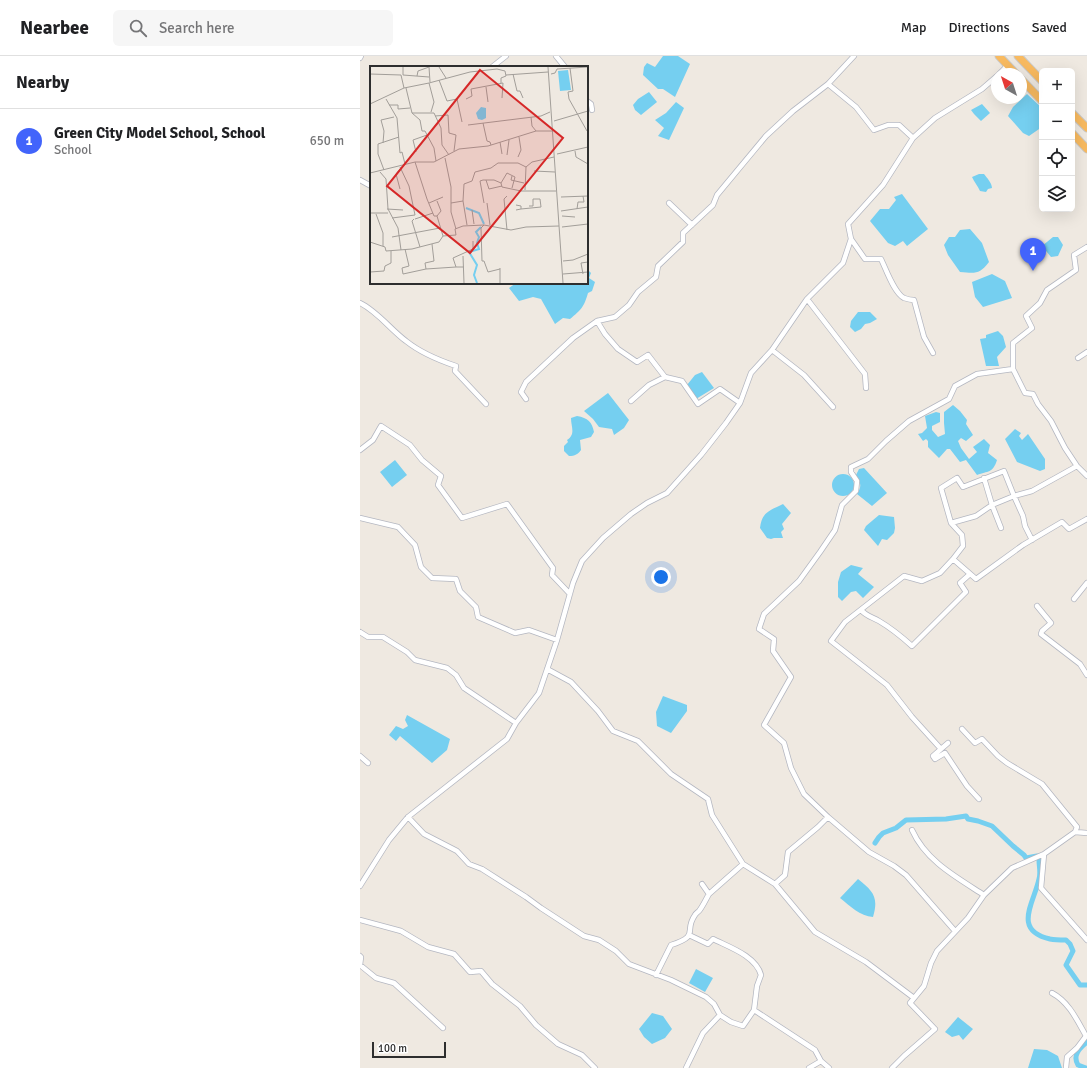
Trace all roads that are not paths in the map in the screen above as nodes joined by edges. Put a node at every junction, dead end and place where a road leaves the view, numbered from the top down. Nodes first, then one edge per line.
1 (506, 56) edge
2 (556, 56) edge
3 (854, 56) edge
4 (999, 56) edge
5 (1018, 56) edge
6 (1008, 65) junction
7 (493, 66) edge
8 (564, 66) edge
9 (1005, 68) edge
10 (1011, 68) edge
11 (1039, 78) edge
12 (991, 81) edge
13 (828, 84) junction
14 (1027, 85) edge
15 (1039, 98) edge
16 (588, 102) edge
17 (592, 110) dead end
18 (1075, 116) edge
19 (1087, 128) edge
20 (1075, 136) edge
21 (913, 138) junction
22 (1087, 149) edge
23 (360, 180) edge
24 (370, 185) edge
25 (669, 203) dead end
26 (692, 225) junction
27 (852, 239) junction
28 (1087, 247) edge
29 (807, 299) junction
30 (360, 303) edge
31 (597, 321) junction
32 (772, 350) junction
33 (1087, 352) edge
34 (933, 353) dead end
35 (1078, 358) dead end
36 (1014, 370) junction
37 (664, 377) junction
38 (866, 388) dead end
39 (526, 399) dead end
40 (631, 401) dead end
41 (740, 403) junction
42 (486, 404) dead end
43 (833, 407) dead end
44 (360, 450) edge
45 (1077, 466) junction
46 (1087, 476) edge
47 (984, 478) junction
48 (1014, 496) junction
49 (992, 505) junction
50 (360, 518) edge
51 (1087, 519) edge
52 (951, 523) junction
53 (1001, 528) dead end
54 (1032, 540) junction
55 (953, 559) junction
56 (970, 574) junction
57 (1087, 583) edge
58 (570, 594) junction
59 (1074, 599) dead end
60 (1037, 606) dead end
61 (861, 610) junction
62 (360, 632) edge
63 (557, 640) junction
64 (548, 669) junction
65 (1087, 675) edge
66 (516, 723) junction
67 (962, 729) dead end
68 (948, 743) dead end
69 (941, 749) junction
70 (360, 756) edge
71 (368, 763) dead end
72 (979, 799) dead end
73 (408, 817) junction
74 (828, 817) junction
75 (912, 830) dead end
76 (1075, 832) junction
77 (1087, 833) edge
78 (1044, 854) junction
79 (744, 864) junction
80 (360, 874) edge
81 (365, 877) junction
82 (702, 884) dead end
83 (775, 884) junction
84 (360, 886) edge
85 (709, 894) junction
86 (984, 895) junction
87 (360, 920) edge
88 (955, 931) junction
89 (690, 935) junction
90 (1087, 940) edge
91 (360, 956) edge
92 (656, 975) junction
93 (1052, 993) dead end
94 (914, 998) junction
95 (754, 1010) junction
96 (720, 1015) junction
97 (443, 1028) dead end
98 (821, 1061) junction
99 (595, 1068) edge
100 (686, 1068) edge
101 (809, 1068) edge
102 (829, 1068) edge
103 (892, 1068) edge
104 (1066, 1068) edge

1 - 7 street
2 - 8 street
3 - 13 street
4 - 6 highway
5 - 11 highway
6 - 9 street
6 - 10 highway
12 - 21 street
13 - 21 street
13 - 26 street
14 - 15 highway
16 - 17 street
18 - 19 highway
20 - 22 highway
21 - 27 street
23 - 24 street
25 - 26 street
26 - 31 street
27 - 29 street
27 - 34 street
28 - 36 street
29 - 32 street
29 - 38 street
30 - 42 street
31 - 37 street
31 - 39 street
32 - 41 street
32 - 43 street
33 - 35 street
36 - 45 street
36 - 74 street
37 - 40 street
37 - 41 street
41 - 58 street
44 - 58 street
45 - 46 street
45 - 48 street
47 - 48 street
47 - 49 street
47 - 52 street
48 - 49 street
48 - 54 street
49 - 52 street
49 - 53 street
50 - 63 street
51 - 54 street
52 - 55 street
54 - 56 street
55 - 56 street
55 - 61 street
56 - 61 street
57 - 59 street
58 - 63 street
60 - 65 street
61 - 69 street
62 - 66 street
63 - 64 street
64 - 66 street
64 - 79 street
66 - 73 street
67 - 76 street
68 - 69 street
69 - 72 street
70 - 71 street
73 - 81 street
73 - 92 street
74 - 83 street
74 - 88 street
75 - 86 street
76 - 77 street
76 - 78 street
78 - 86 street
78 - 90 street
79 - 83 street
79 - 85 street
80 - 81 street
81 - 84 street
82 - 85 street
83 - 94 street
85 - 89 street
86 - 88 street
87 - 99 street
88 - 94 street
89 - 92 street
89 - 95 street
91 - 97 street
92 - 96 street
93 - 104 street
94 - 103 street
95 - 96 street
95 - 98 street
96 - 100 street
98 - 101 street
98 - 102 street

